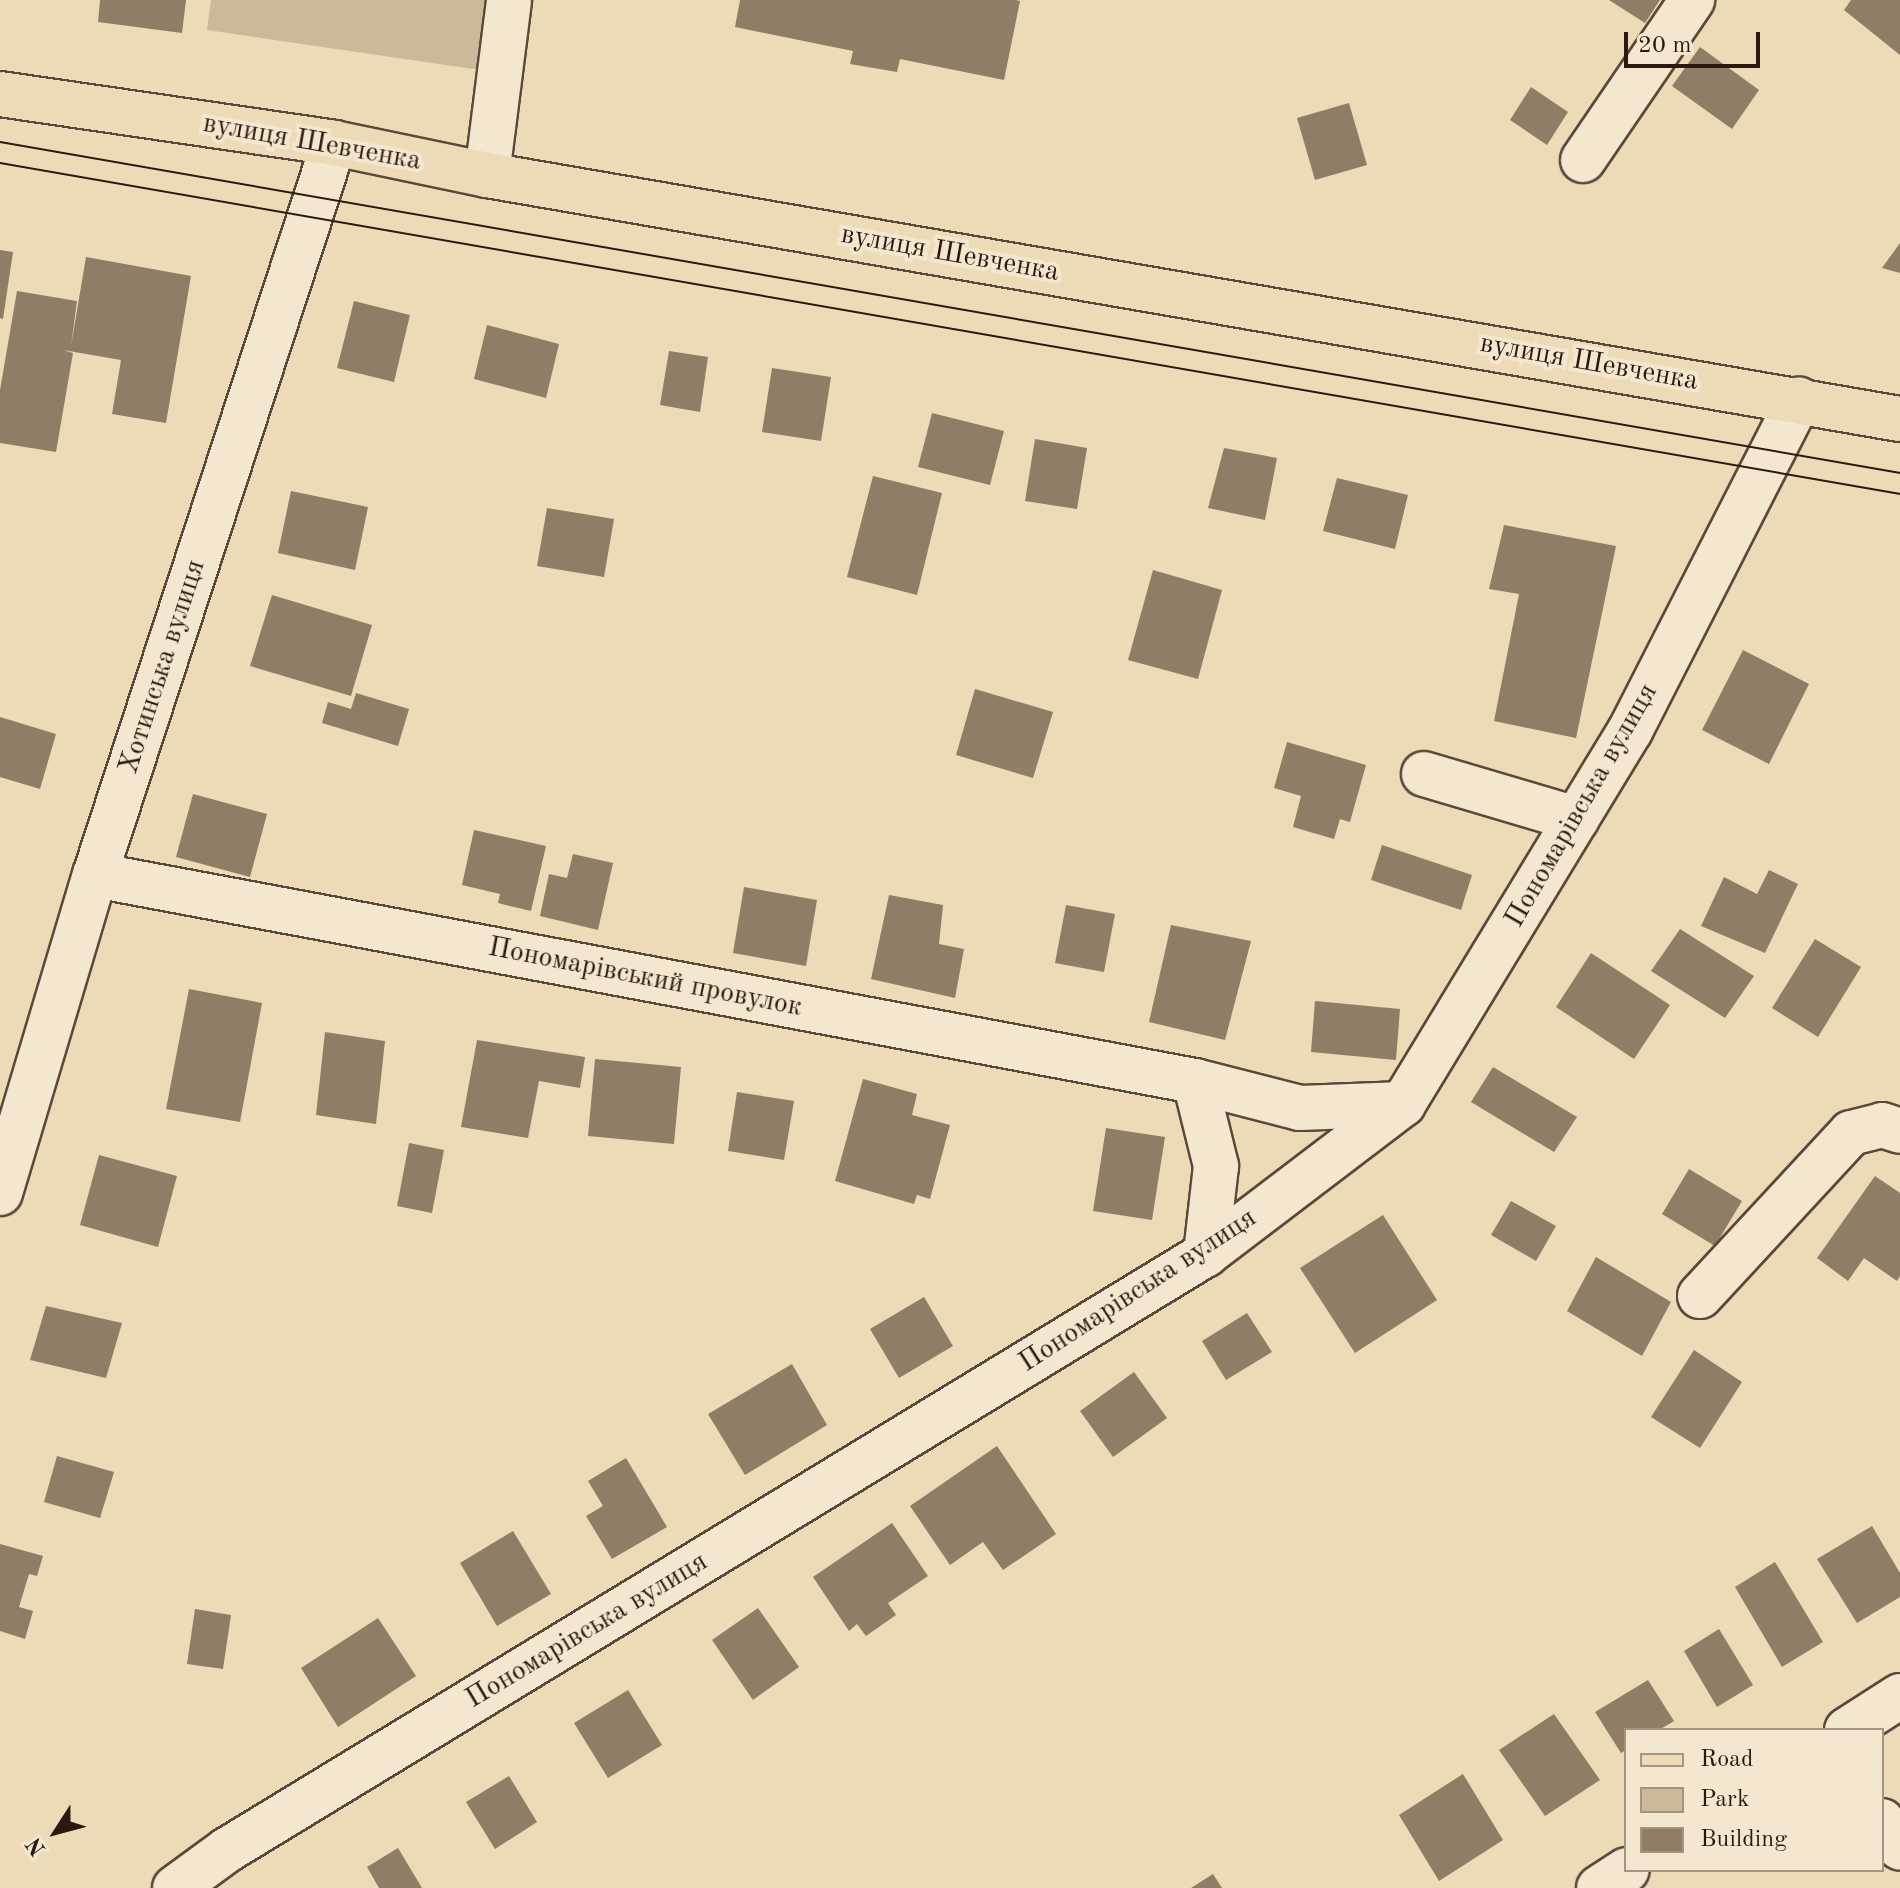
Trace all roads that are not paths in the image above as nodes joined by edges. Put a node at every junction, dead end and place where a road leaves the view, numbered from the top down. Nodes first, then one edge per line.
1 (509, 0) edge
2 (1692, 0) edge
3 (0, 94) edge
4 (334, 143) junction
5 (1583, 160) dead end
6 (487, 175) junction
7 (1799, 400) junction
8 (1900, 419) edge
9 (1424, 774) dead end
10 (1576, 819) junction
11 (95, 875) junction
12 (1195, 1081) junction
13 (1403, 1104) junction
14 (1883, 1129) edge
15 (0, 1193) edge
16 (1206, 1254) junction
17 (1700, 1296) dead end
18 (1900, 1696) edge
19 (1850, 1728) edge
20 (1884, 1824) edge
21 (1900, 1848) edge
22 (1624, 1872) edge
23 (175, 1888) edge
24 (1599, 1888) edge

1 - 6 street
2 - 5 street
3 - 4 main road, вулиця Шевченка
4 - 6 main road, вулиця Шевченка
4 - 11 street, Хотинська вулиця
6 - 7 main road, вулиця Шевченка
7 - 8 main road, вулиця Шевченка
7 - 10 street, Пономарівська вулиця
9 - 10 street
10 - 13 street, Пономарівська вулиця
11 - 12 street, Пономарівський провулок
11 - 15 street, Хотинська вулиця
12 - 13 street, Пономарівський провулок
12 - 16 street
13 - 16 street, Пономарівська вулиця
14 - 17 street
16 - 23 street, Пономарівська вулиця
18 - 19 street
20 - 21 street
22 - 24 street

